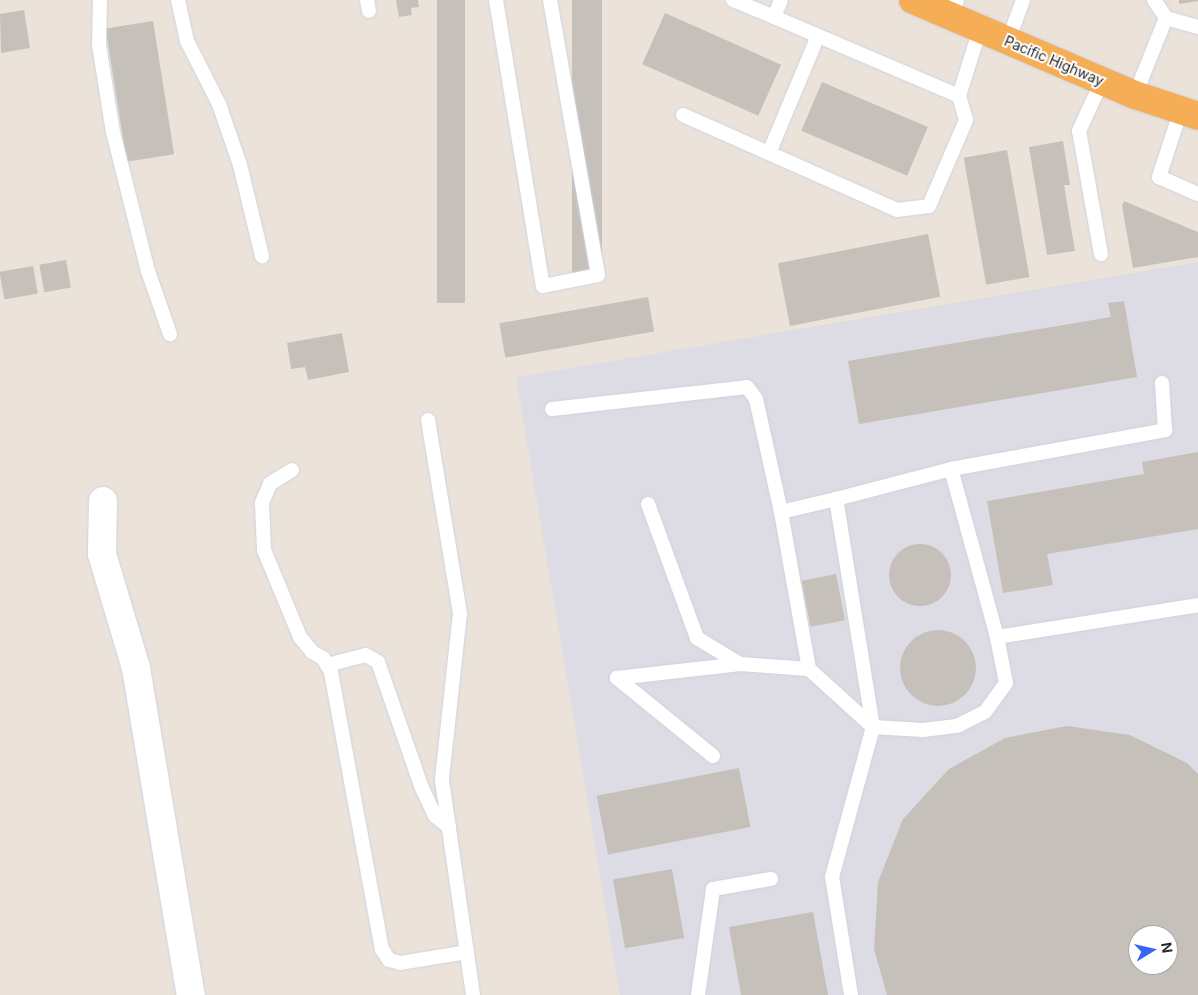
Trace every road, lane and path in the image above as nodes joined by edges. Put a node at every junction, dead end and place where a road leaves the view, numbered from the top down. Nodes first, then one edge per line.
1 (100, 0) edge
2 (178, 0) edge
3 (496, 0) edge
4 (550, 0) edge
5 (733, 0) edge
6 (781, 0) edge
7 (912, 0) edge
8 (1023, 0) edge
9 (1154, 0) edge
10 (955, 8) edge
11 (774, 18) junction
12 (1166, 18) junction
13 (1198, 27) edge
14 (980, 29) junction
15 (818, 36) junction
16 (1008, 41) junction
17 (1102, 81) junction
18 (1135, 95) junction
19 (959, 96) junction
20 (1189, 113) edge
21 (683, 115) dead end
22 (769, 153) junction
23 (1198, 194) edge
24 (1101, 254) dead end
25 (262, 256) dead end
26 (170, 334) dead end
27 (1162, 383) dead end
28 (552, 409) dead end
29 (428, 420) dead end
30 (951, 468) junction
31 (292, 470) dead end
32 (836, 499) junction
33 (103, 501) dead end
34 (648, 504) dead end
35 (780, 512) junction
36 (1198, 605) edge
37 (997, 637) junction
38 (740, 664) junction
39 (327, 666) junction
40 (809, 669) junction
41 (873, 727) junction
42 (714, 756) dead end
43 (449, 827) junction
44 (771, 879) dead end
45 (467, 952) junction
46 (192, 995) edge
47 (474, 995) edge
48 (698, 995) edge
49 (851, 995) edge

1 - 26 lane
2 - 25 lane
3 - 4 lane
5 - 11 lane
6 - 11 lane
7 - 10 highway, Pacific Highway
8 - 16 lane
9 - 12 lane
10 - 14 highway, Pacific Highway
11 - 15 lane
12 - 13 lane
12 - 18 lane
14 - 16 highway, Pacific Highway
14 - 19 lane
15 - 19 lane
15 - 22 lane
16 - 17 highway, Pacific Highway
17 - 18 highway, Pacific Highway
17 - 24 lane
18 - 20 highway, Pacific Highway
19 - 22 lane
20 - 23 lane
21 - 22 lane
27 - 30 lane
28 - 35 lane
29 - 43 lane
30 - 32 lane
30 - 37 lane
31 - 39 lane
32 - 35 lane
32 - 41 lane
33 - 46 street
34 - 38 lane
35 - 40 lane
36 - 37 lane
37 - 41 lane
38 - 40 lane
38 - 42 lane
39 - 43 lane
39 - 45 lane
40 - 41 lane
41 - 49 lane
43 - 45 lane
44 - 48 lane
45 - 47 lane

